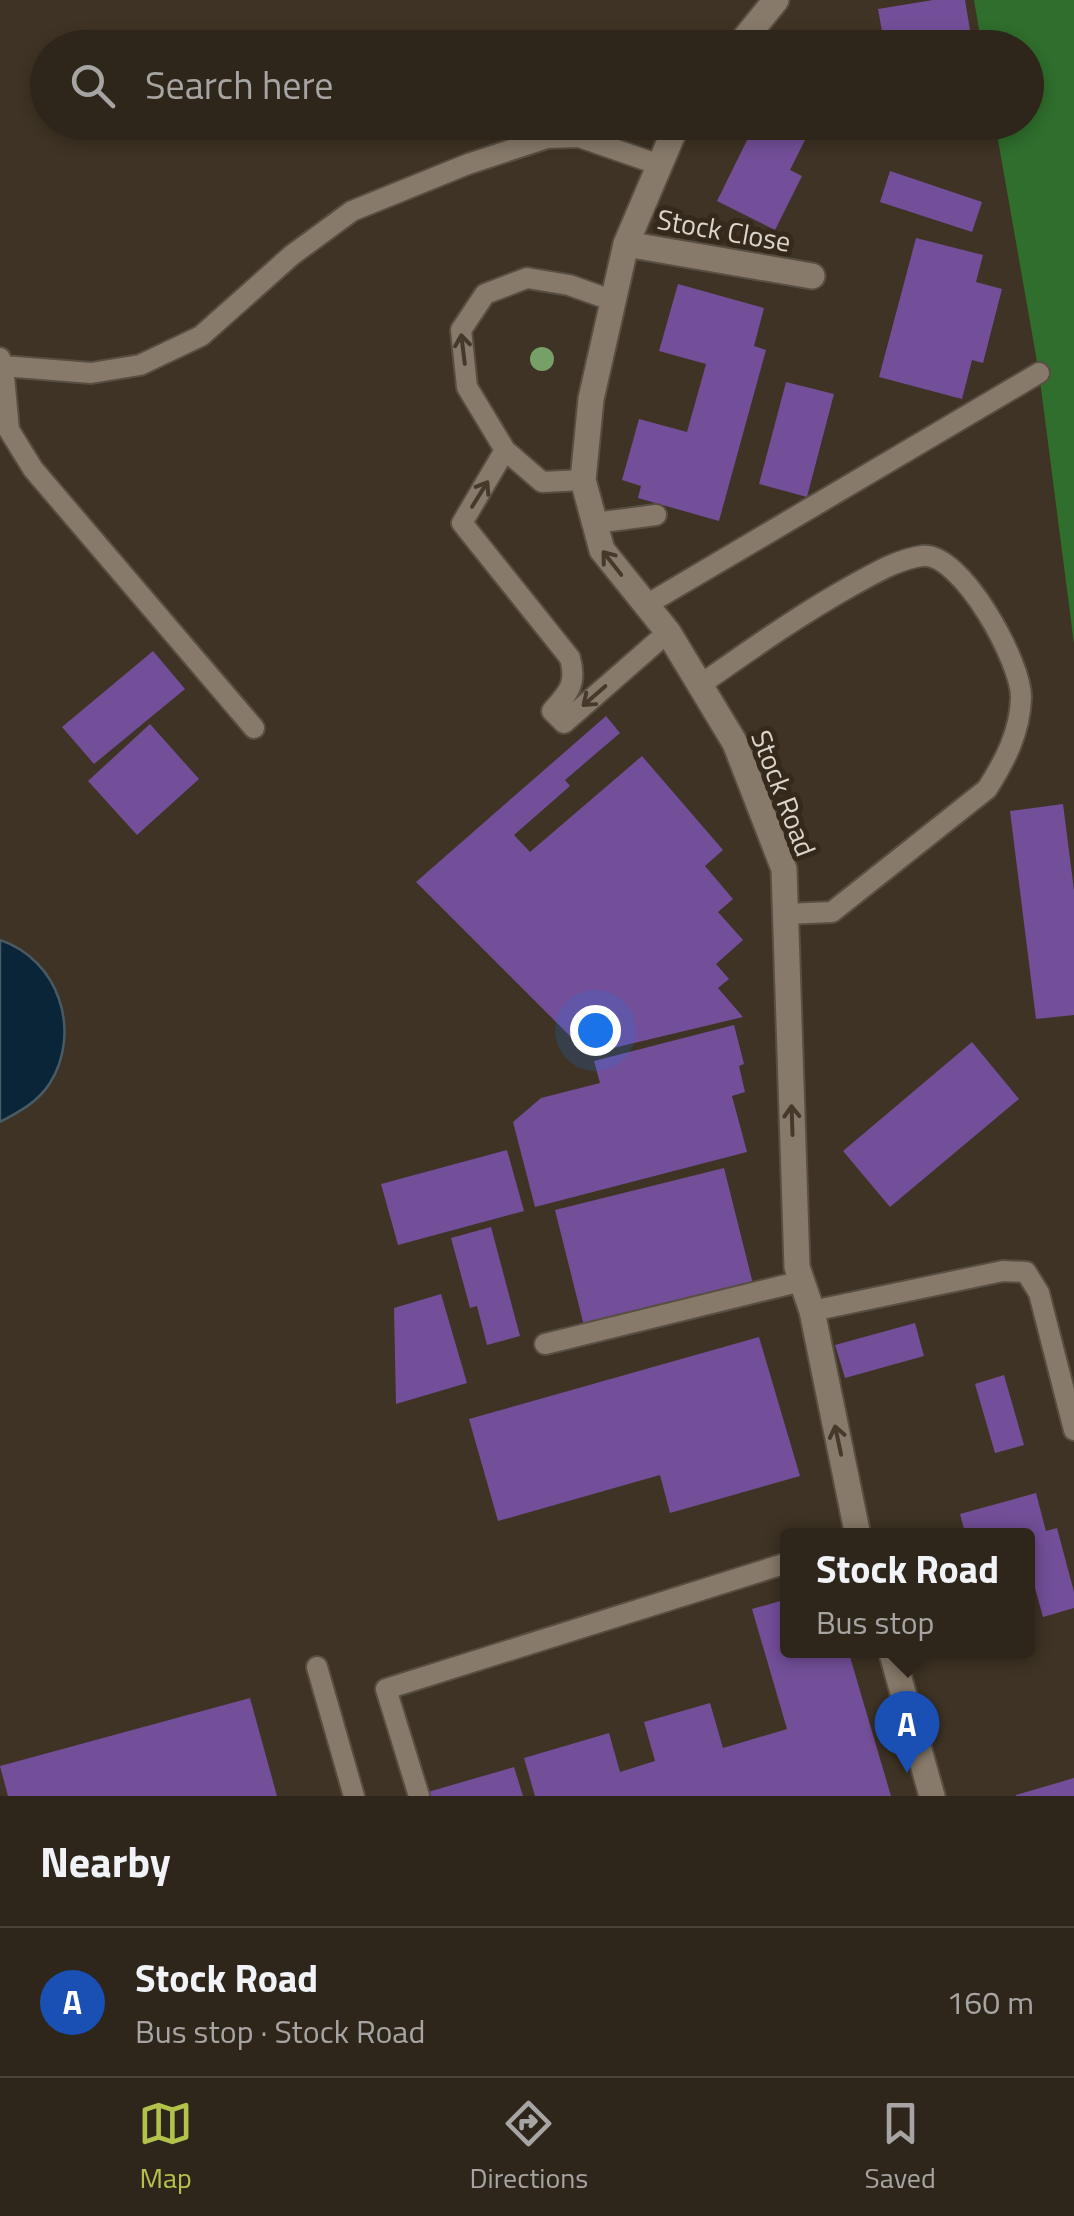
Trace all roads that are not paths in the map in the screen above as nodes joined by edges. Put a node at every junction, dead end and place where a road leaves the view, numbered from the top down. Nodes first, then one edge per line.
1 (776, 0) edge
2 (752, 30) edge
3 (540, 140) edge
4 (588, 140) edge
5 (670, 140) edge
6 (660, 165) junction
7 (626, 244) junction
8 (812, 276) dead end
9 (614, 301) junction
10 (1, 364) edge
11 (1039, 373) dead end
12 (504, 450) junction
13 (583, 480) junction
14 (656, 516) dead end
15 (595, 523) junction
16 (646, 606) junction
17 (668, 632) junction
18 (700, 685) junction
19 (254, 728) dead end
20 (786, 914) junction
21 (802, 1282) junction
22 (812, 1311) junction
23 (545, 1344) dead end
24 (1074, 1430) edge
25 (856, 1528) edge
26 (780, 1565) edge
27 (893, 1658) edge
28 (317, 1667) dead end
29 (354, 1796) edge
30 (419, 1796) edge
31 (932, 1796) edge

1 - 2 street
3 - 10 lane
4 - 6 lane
5 - 6 street, Stock Road
6 - 7 street, Stock Road
7 - 8 street, Stock Close
7 - 9 street, Stock Road
12 -> 9 lane
9 - 13 street, Stock Road
10 - 19 lane
11 - 16 lane
12 - 13 lane
17 -> 12 lane
13 - 15 street, Stock Road
14 - 15 lane
16 -> 15 street, Stock Road
16 - 17 street, Stock Road
17 - 18 street, Stock Road
18 - 20 street, Stock Road
18 - 20 lane
21 -> 20 street, Stock Road
21 - 22 street, Stock Road
21 - 23 lane
22 - 24 lane
25 -> 22 street, Stock Road
26 - 30 lane
27 - 31 street
28 - 29 lane

